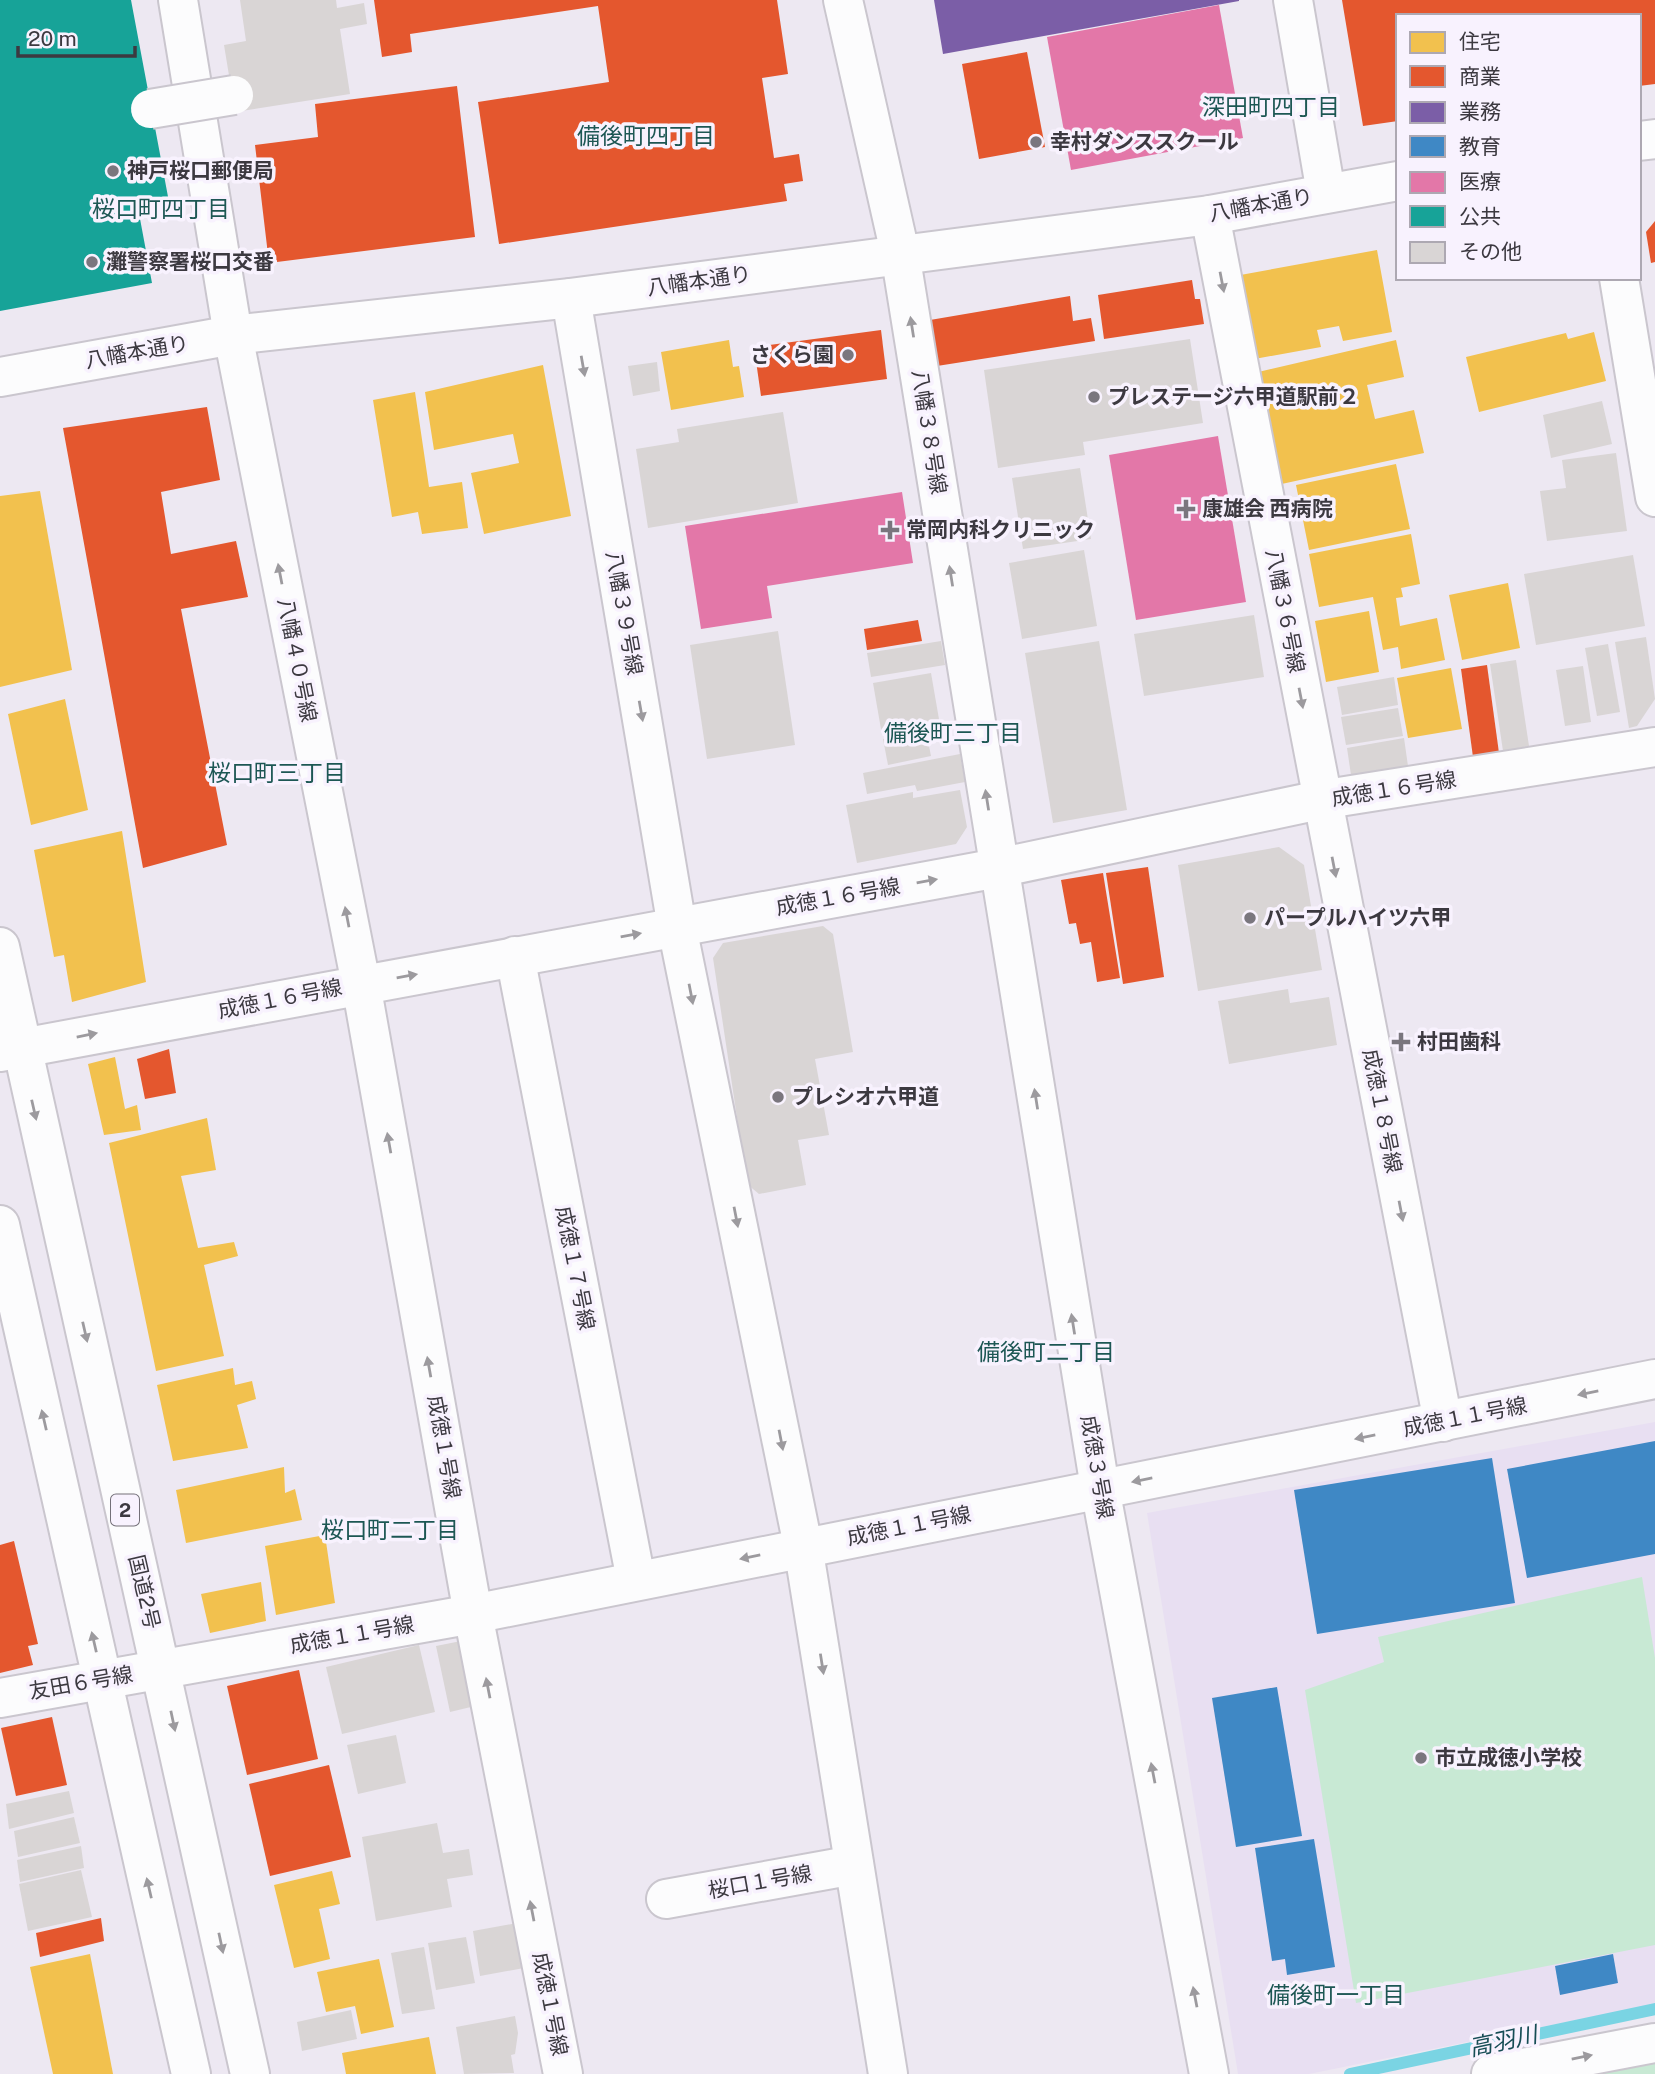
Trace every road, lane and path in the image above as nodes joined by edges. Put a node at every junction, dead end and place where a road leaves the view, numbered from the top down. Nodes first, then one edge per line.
1 (178, 0) edge
2 (843, 0) edge
3 (1293, 0) edge
4 (234, 95) dead end
5 (150, 109) dead end
6 (1396, 181) edge
7 (1326, 193) junction
8 (1210, 215) junction
9 (900, 254) junction
10 (1619, 280) edge
11 (571, 298) junction
12 (233, 335) junction
13 (0, 377) edge
14 (1655, 497) edge
15 (1655, 747) edge
16 (1320, 800) junction
17 (998, 868) junction
18 (677, 927) junction
19 (0, 947) edge
20 (514, 956) junction
21 (361, 984) junction
22 (10, 1050) edge
23 (0, 1224) edge
24 (1655, 1379) edge
25 (1443, 1422) junction
26 (1100, 1488) junction
27 (803, 1546) junction
28 (636, 1580) junction
29 (473, 1614) junction
30 (162, 1668) junction
31 (103, 1678) junction
32 (0, 1698) edge
33 (854, 1865) junction
34 (666, 1899) dead end
35 (1655, 2043) edge
36 (1208, 2069) edge
37 (191, 2074) edge
38 (250, 2074) edge
39 (564, 2074) edge
40 (888, 2074) edge
41 (1491, 2074) edge

1 - 12 main road, 八幡４０号線
2 - 9 main road, 八幡３８号線
3 - 7 main road
4 - 5 main road, bridge
6 - 7 main road, 八幡本通り
7 - 8 main road, 八幡本通り
8 - 9 main road, 八幡本通り
8 -> 16 main road, 八幡３６号線
9 - 11 main road, 八幡本通り
17 -> 9 main road, 八幡３８号線
10 - 14 main road
11 - 12 main road, 八幡本通り
11 -> 18 main road, 八幡３９号線
12 - 13 main road, 八幡本通り
21 -> 12 main road, 八幡４０号線
15 - 16 main road, 成徳１６号線
16 - 17 main road, 成徳１６号線
16 -> 25 main road, 成徳１８号線
18 -> 17 main road, 成徳１６号線
26 -> 17 main road, 成徳３号線
20 -> 18 main road, 成徳１６号線
18 -> 27 main road, 八幡３９号線
19 - 22 main road, 国道2号 / 2
21 -> 20 main road, 成徳１６号線
20 - 28 main road, 成徳１７号線
22 -> 21 main road, 成徳１６号線
29 -> 21 main road, 成徳１号線
22 -> 30 main road, 国道2号 / 2
31 -> 23 main road
24 -> 25 main road, 成徳１１号線
25 -> 26 main road, 成徳１１号線
26 - 27 main road, 成徳１１号線
36 -> 26 main road, 成徳３号線
27 -> 28 main road, 成徳１１号線
27 -> 33 main road, 八幡３９号線
28 - 29 main road, 成徳１１号線
29 - 30 main road, 成徳１１号線
39 -> 29 main road, 成徳１号線
30 - 31 main road, 友田６号線
30 -> 38 main road, 国道2号 / 2
31 - 32 main road, 友田６号線
37 -> 31 main road
33 - 34 main road, 桜口１号線
33 - 40 main road, 八幡３９号線
41 -> 35 main road

